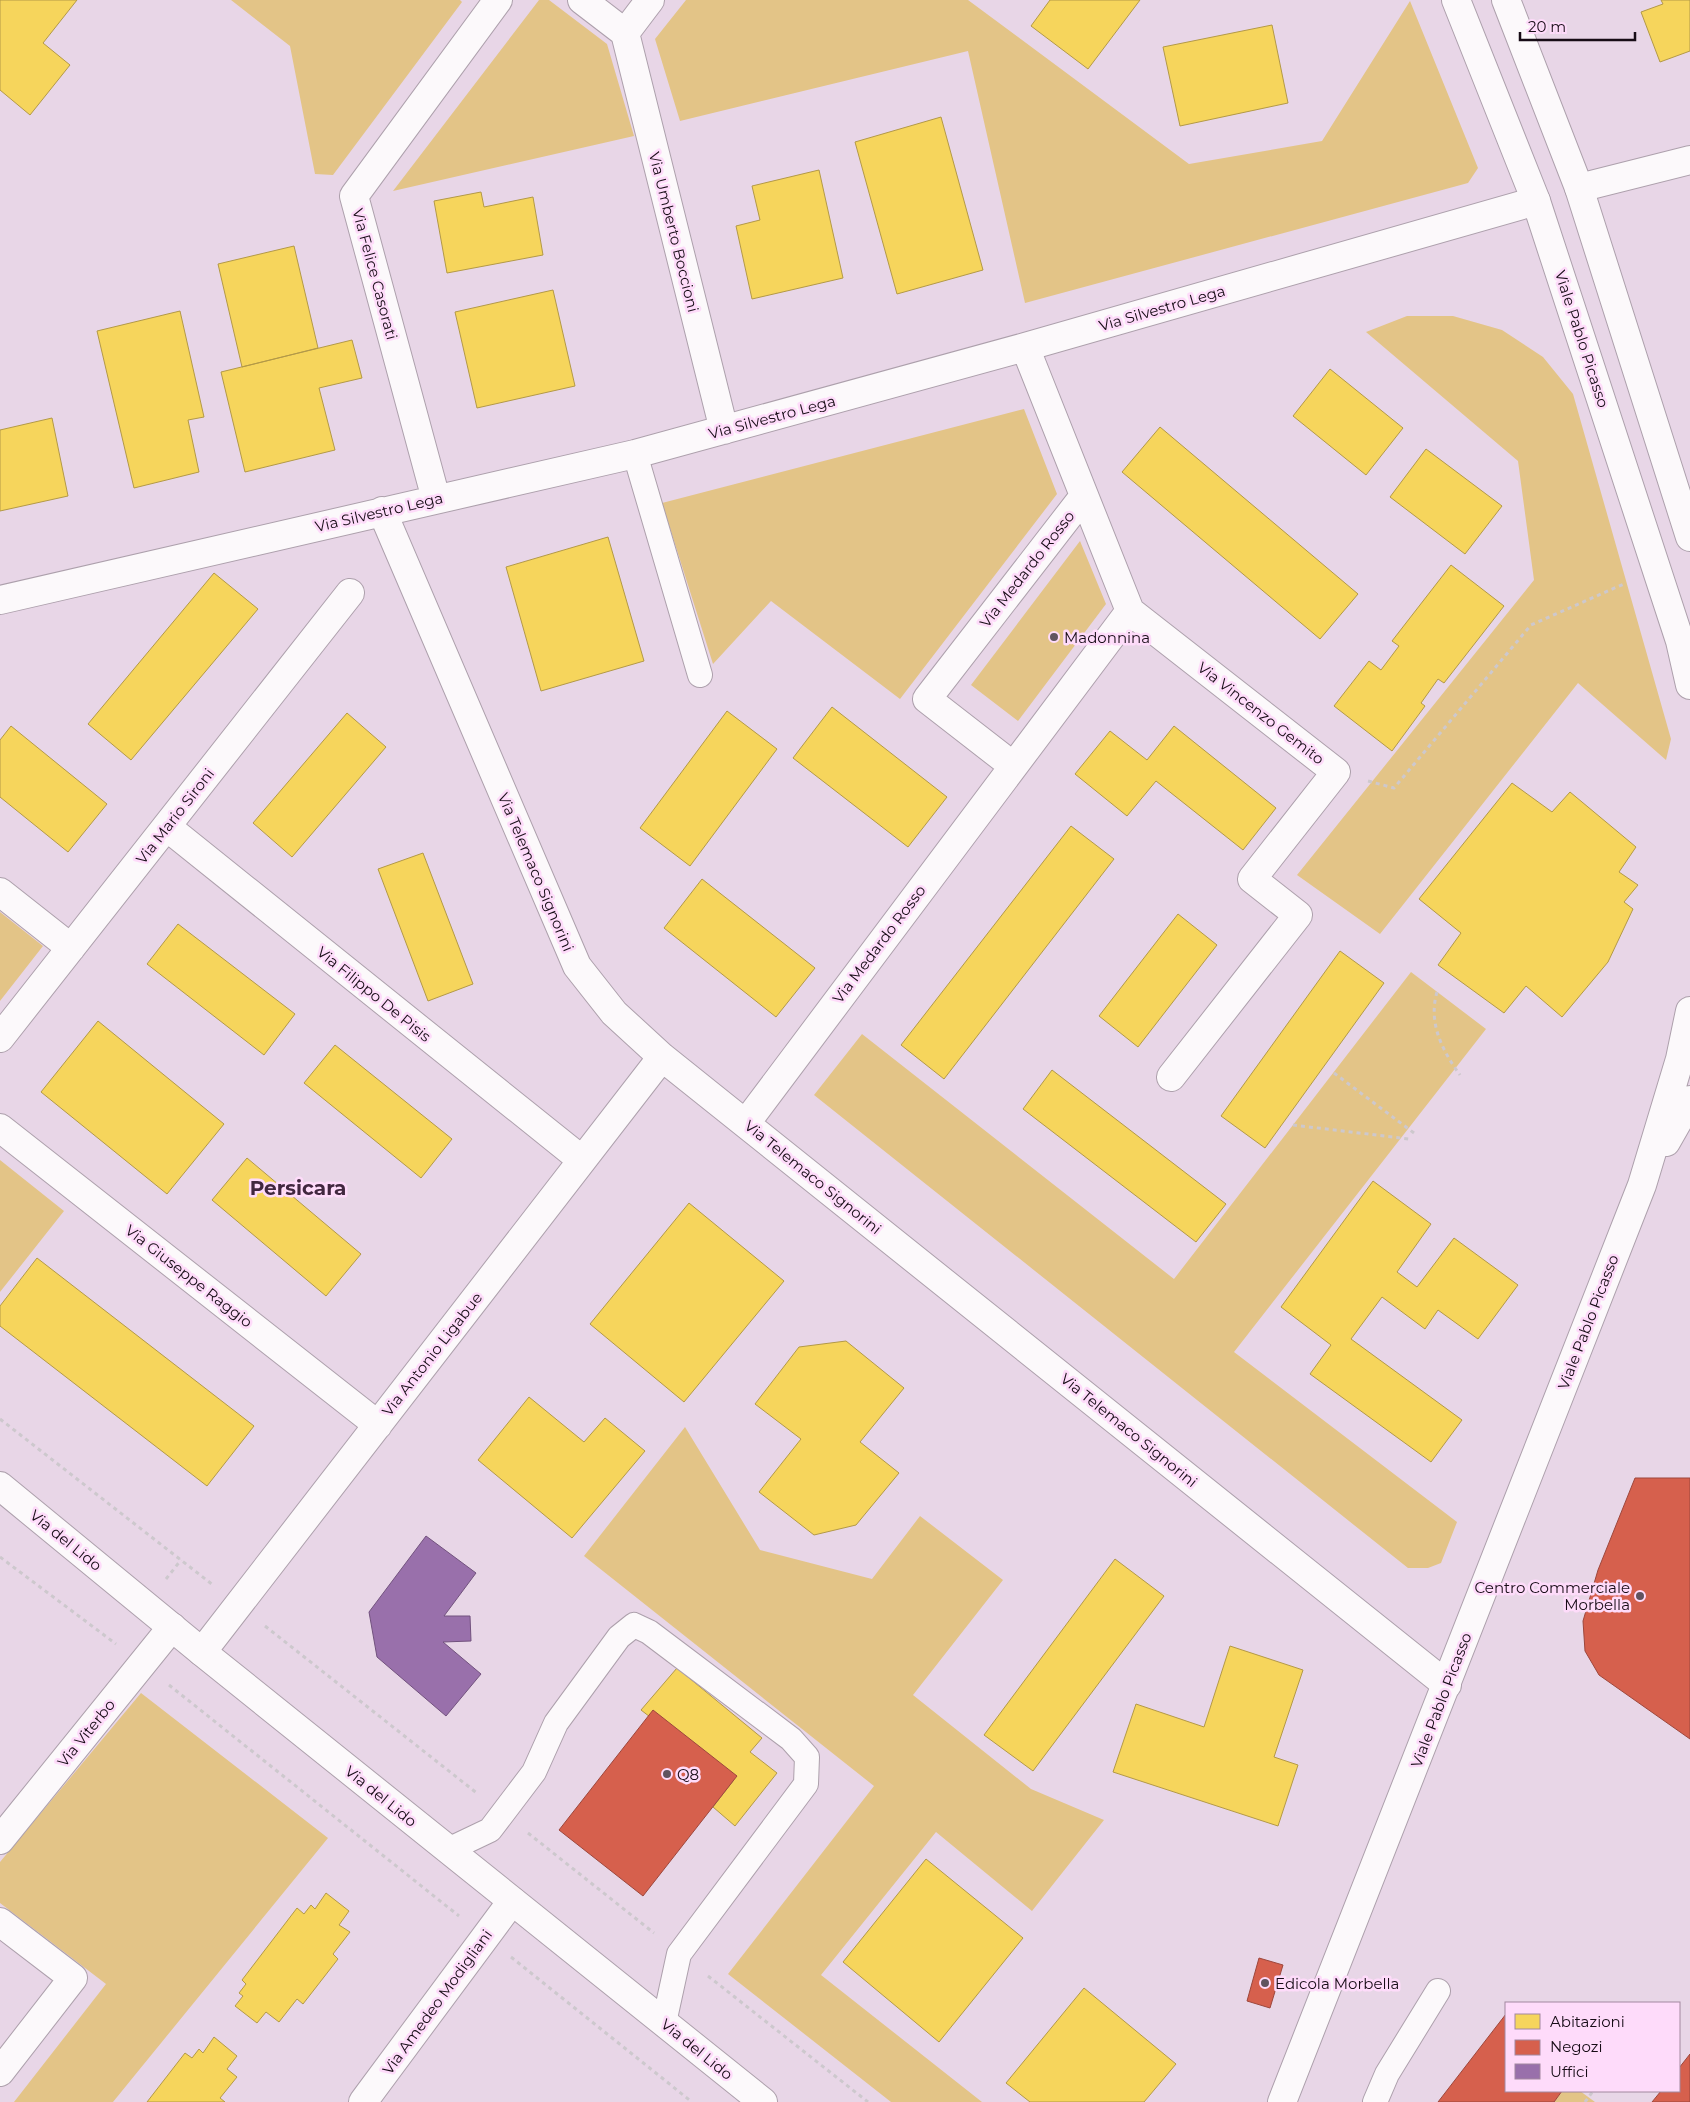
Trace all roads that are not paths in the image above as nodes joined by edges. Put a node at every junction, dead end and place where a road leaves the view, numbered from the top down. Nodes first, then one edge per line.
1 (498, 0) edge
2 (582, 0) edge
3 (650, 0) edge
4 (1456, 0) edge
5 (1506, 0) edge
6 (625, 33) junction
7 (1690, 160) edge
8 (1579, 188) junction
9 (1536, 201) junction
10 (1025, 346) junction
11 (724, 430) junction
12 (635, 454) junction
13 (1084, 496) junction
14 (436, 499) junction
15 (382, 511) junction
16 (1690, 537) edge
17 (350, 593) dead end
18 (0, 600) edge
19 (1130, 611) junction
20 (700, 675) dead end
21 (1690, 685) edge
22 (1012, 766) junction
23 (167, 827) junction
24 (0, 892) edge
25 (72, 948) junction
26 (1690, 1011) edge
27 (0, 1038) edge
28 (662, 1057) junction
29 (1171, 1077) dead end
30 (1690, 1100) edge
31 (746, 1123) junction
32 (0, 1128) edge
33 (582, 1160) junction
34 (1642, 1185) junction
35 (378, 1424) junction
36 (0, 1486) edge
37 (172, 1627) junction
38 (202, 1652) junction
39 (1447, 1685) junction
40 (0, 1840) edge
41 (448, 1850) junction
42 (512, 1901) junction
43 (0, 1922) edge
44 (1438, 1991) dead end
45 (664, 2023) junction
46 (0, 2072) edge
47 (363, 2102) edge
48 (764, 2102) edge
49 (1282, 2102) edge
50 (1375, 2102) edge

1 - 14 street, Via Felice Casorati
2 - 6 street
3 - 6 street
4 - 9 street, Viale Pablo Picasso
5 - 8 street
6 - 11 street, Via Umberto Boccioni
7 - 8 street
8 - 16 street
9 - 10 street, Via Silvestro Lega
9 - 21 street, Viale Pablo Picasso
10 - 11 street, Via Silvestro Lega
10 - 13 street, Via Medardo Rosso
11 - 12 street, Via Silvestro Lega
12 - 14 street, Via Silvestro Lega
12 - 20 lane
13 - 19 street, Via Medardo Rosso
13 - 22 street, Via Medardo Rosso
14 - 15 street, Via Silvestro Lega
15 - 18 street, Via Silvestro Lega
15 - 28 street, Via Telemaco Signorini
17 - 23 street, Via Mario Sironi
19 - 22 street, Via Medardo Rosso
19 - 29 street, Via Vincenzo Gemito
22 - 31 street, Via Medardo Rosso
23 - 25 street, Via Mario Sironi
23 - 33 street, Via Filippo De Pisis
24 - 25 street
25 - 27 street, Via Mario Sironi
26 - 34 street, Viale Pablo Picasso
28 - 31 street, Via Telemaco Signorini
28 - 33 street, Via Antonio Ligabue
30 - 34 street, Viale Pablo Picasso
31 - 39 street, Via Telemaco Signorini
32 - 35 street, Via Giuseppe Raggio
33 - 35 street, Via Antonio Ligabue
34 - 39 street, Viale Pablo Picasso
35 - 38 street, Via Antonio Ligabue
36 - 37 street, Via del Lido
37 - 38 street, Via del Lido
37 - 40 street, Via Viterbo
38 - 41 street, Via del Lido
39 - 49 street, Viale Pablo Picasso
41 - 42 street, Via del Lido
41 - 45 lane
42 - 45 street, Via del Lido
42 - 47 street, Via Amedeo Modigliani
43 - 46 street
44 - 50 lane
45 - 48 street, Via del Lido

